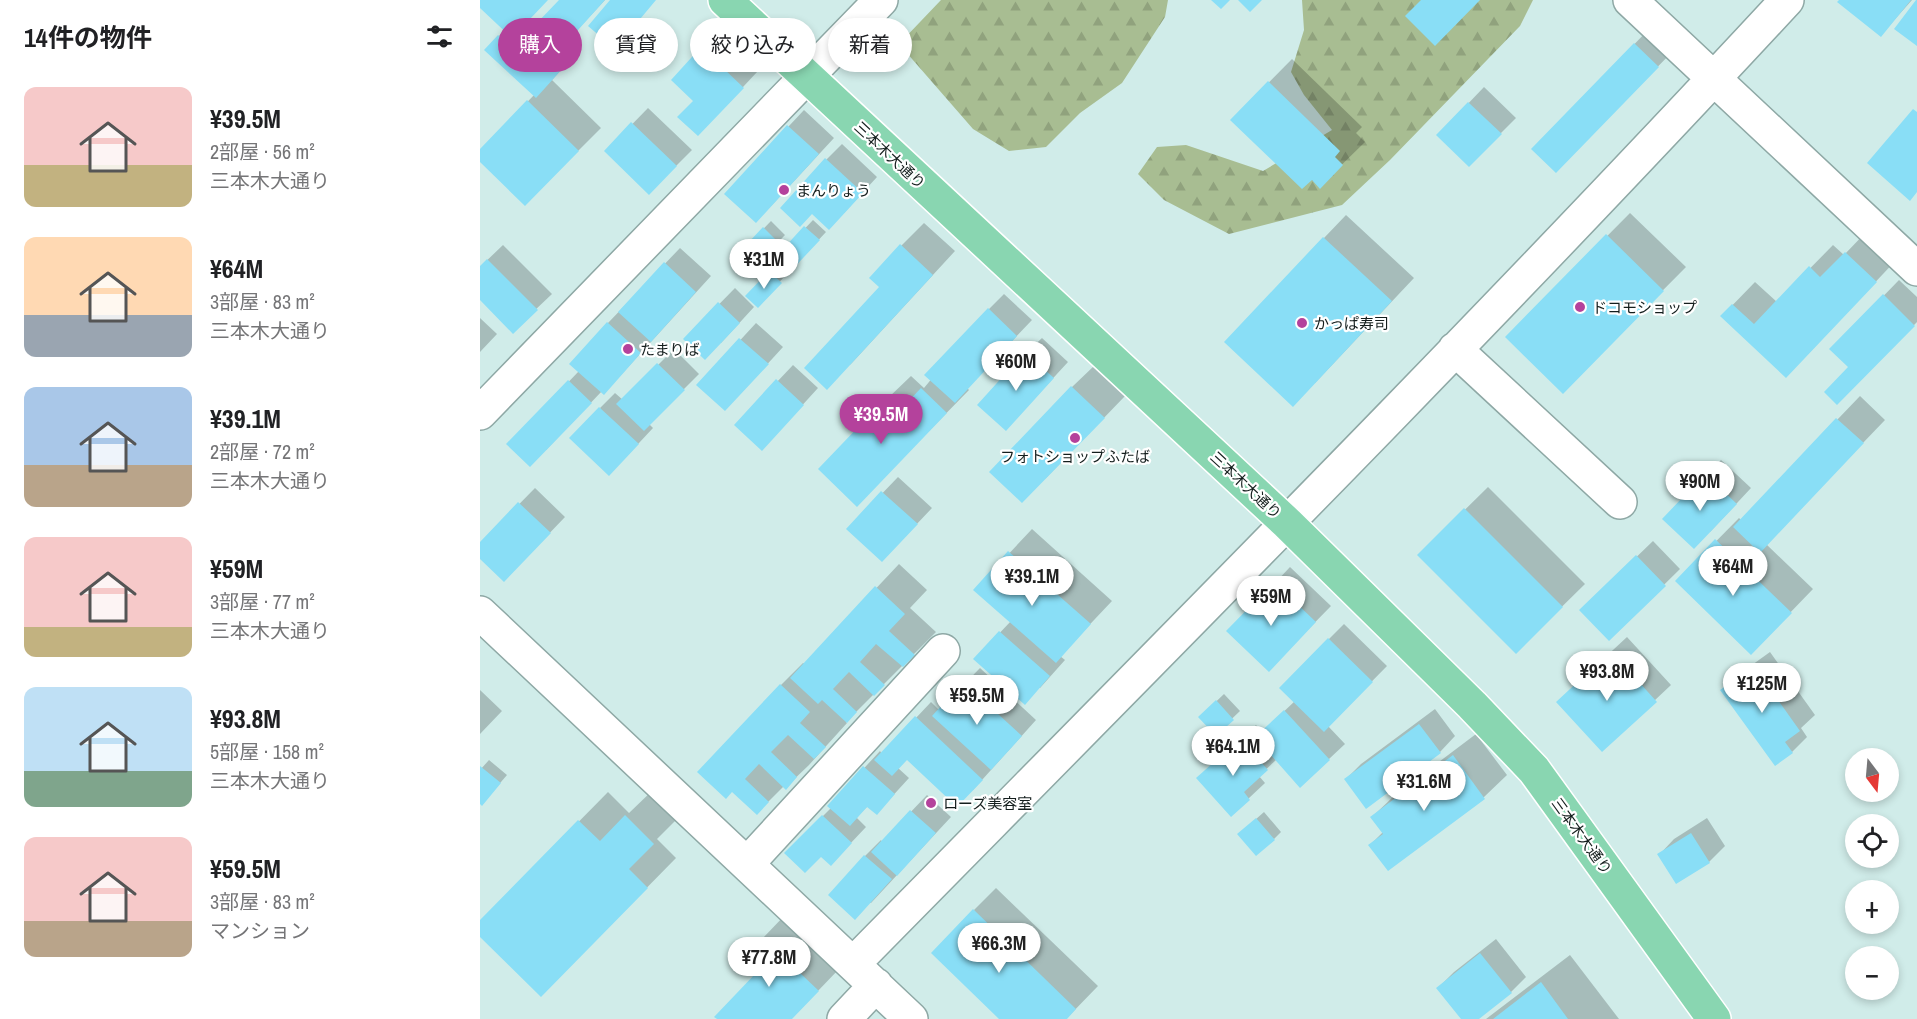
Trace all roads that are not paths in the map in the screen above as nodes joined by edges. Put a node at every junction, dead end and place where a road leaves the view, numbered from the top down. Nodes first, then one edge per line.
1 (725, 0) edge
2 (881, 0) edge
3 (1630, 0) edge
4 (1787, 0) edge
5 (806, 77) junction
6 (1714, 77) junction
7 (1917, 268) edge
8 (1455, 349) junction
9 (480, 413) edge
10 (1620, 502) dead end
11 (1287, 523) junction
12 (480, 613) edge
13 (943, 651) dead end
14 (747, 864) junction
15 (864, 975) junction
16 (844, 1019) edge
17 (911, 1019) edge
18 (1714, 1019) edge

1 - 5 main road, 三本木大通り
2 - 5 street
3 - 6 street
4 - 6 street
5 - 9 street
5 - 11 main road, 三本木大通り
6 - 7 street
6 - 8 street
8 - 10 street
8 - 11 street
11 - 15 street
11 - 18 main road, 三本木大通り
12 - 14 street
13 - 14 street
14 - 15 street
15 - 16 street
15 - 17 street

